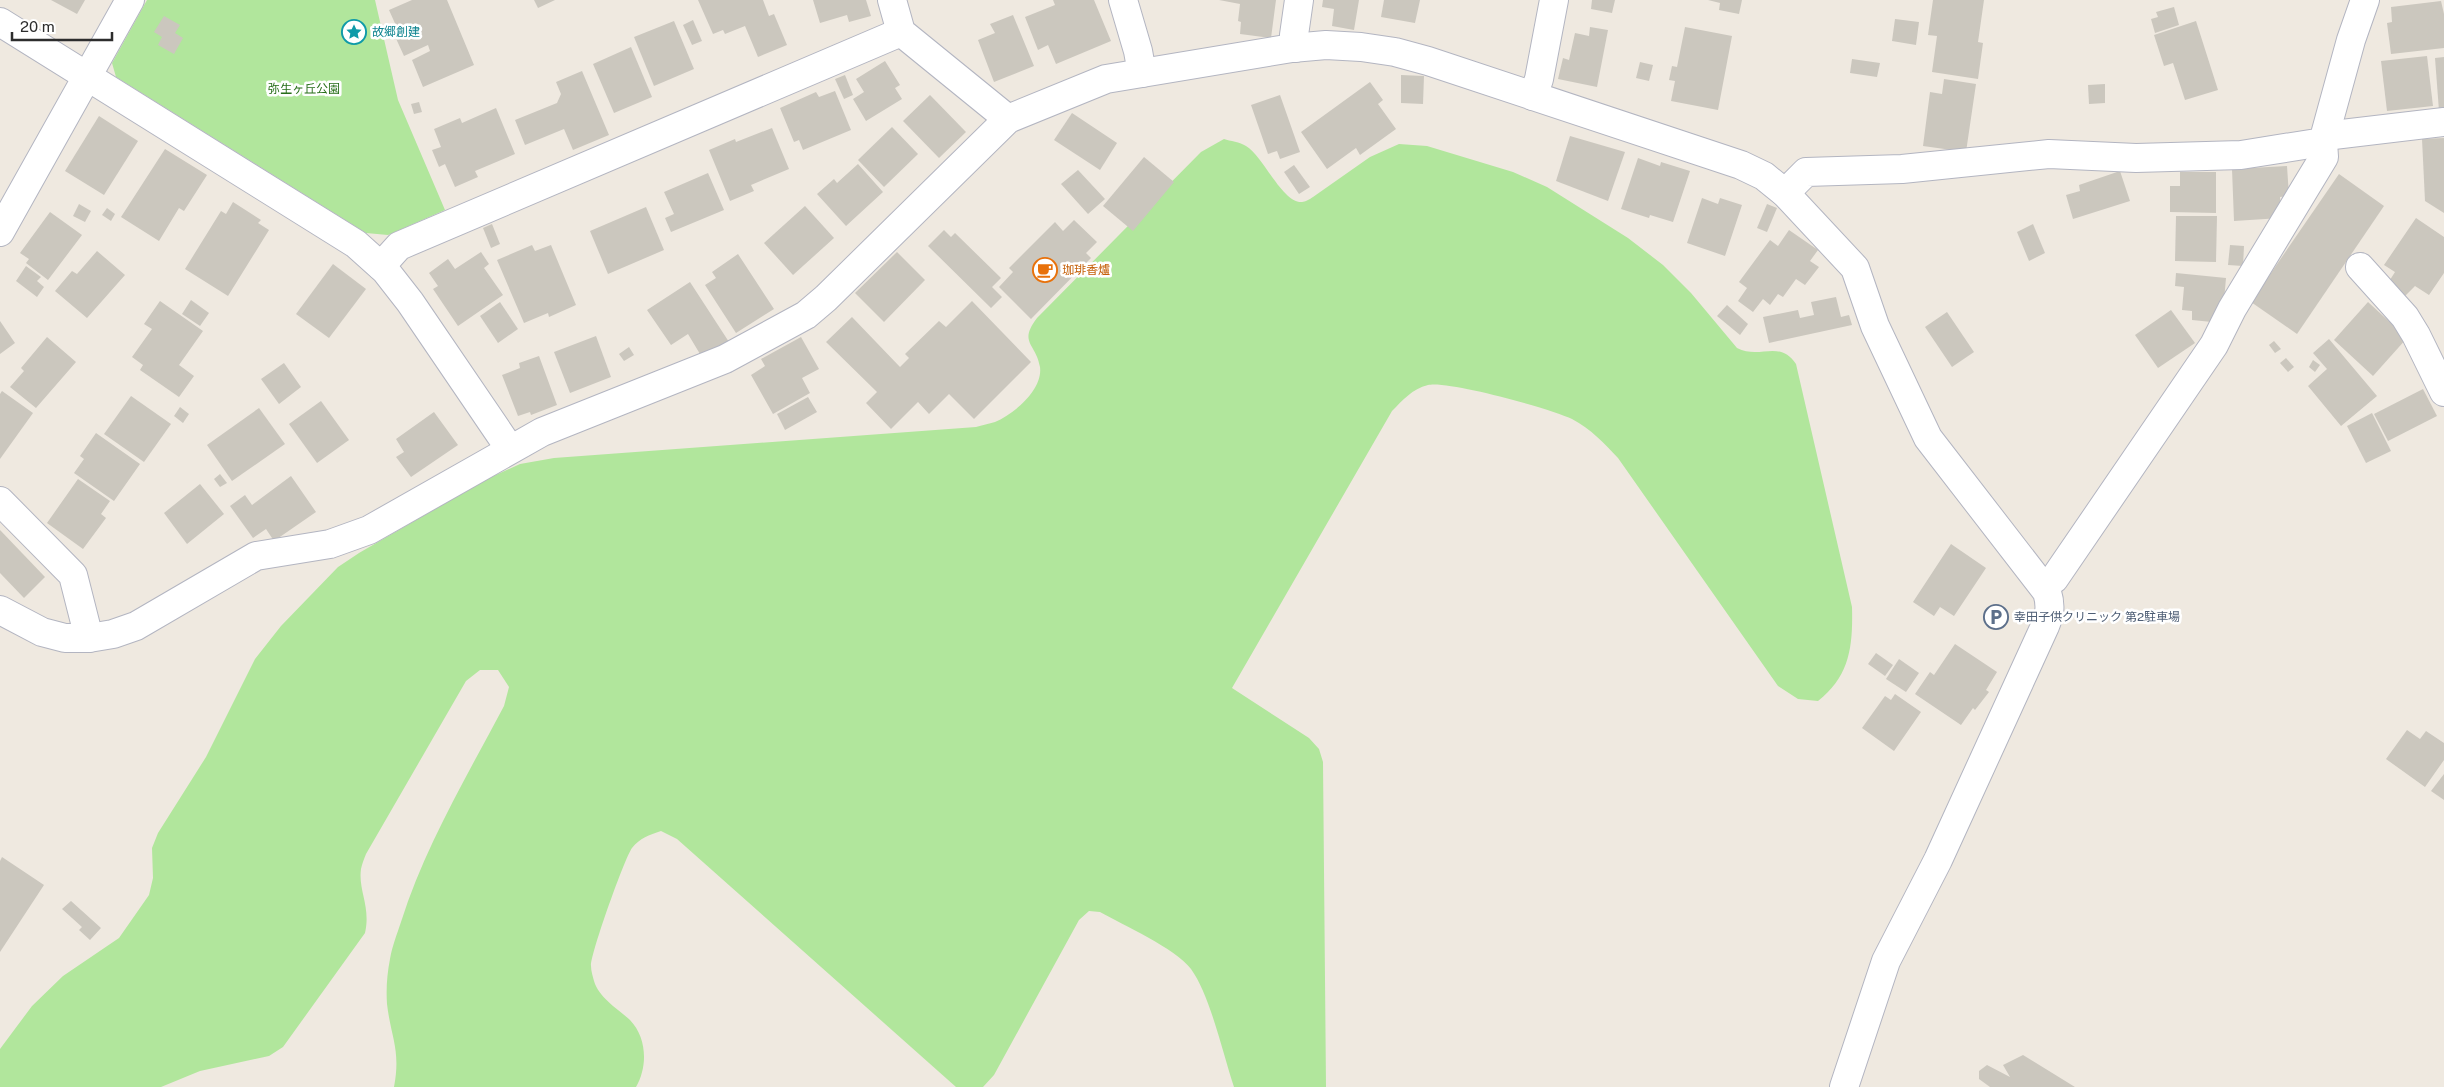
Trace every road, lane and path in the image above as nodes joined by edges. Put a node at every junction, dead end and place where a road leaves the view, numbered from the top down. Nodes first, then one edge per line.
1 (130, 0) edge
2 (892, 0) edge
3 (1122, 0) edge
4 (1299, 0) edge
5 (1554, 0) edge
6 (2365, 0) edge
7 (0, 22) edge
8 (902, 32) junction
9 (1295, 48) junction
10 (1142, 73) junction
11 (88, 76) junction
12 (1533, 96) junction
13 (1008, 119) junction
14 (2444, 122) edge
15 (2324, 139) junction
16 (1785, 193) junction
17 (0, 232) edge
18 (381, 266) junction
19 (2360, 267) dead end
20 (2444, 392) edge
21 (510, 449) junction
22 (0, 501) edge
23 (2043, 585) junction
24 (0, 610) edge
25 (89, 638) junction
26 (1844, 1087) edge

1 - 11 street
2 - 8 street
3 - 10 street
4 - 9 street
5 - 12 street
6 - 15 street
7 - 11 street
8 - 13 street
8 - 18 street
9 - 10 street
9 - 12 street
10 - 13 street
11 - 17 street
11 - 18 street
12 - 16 street
13 - 21 street
14 - 15 street
15 - 16 street
15 - 23 street
16 - 23 street
18 - 21 street
19 - 20 street
21 - 25 street
22 - 25 street
23 - 26 street
24 - 25 street

